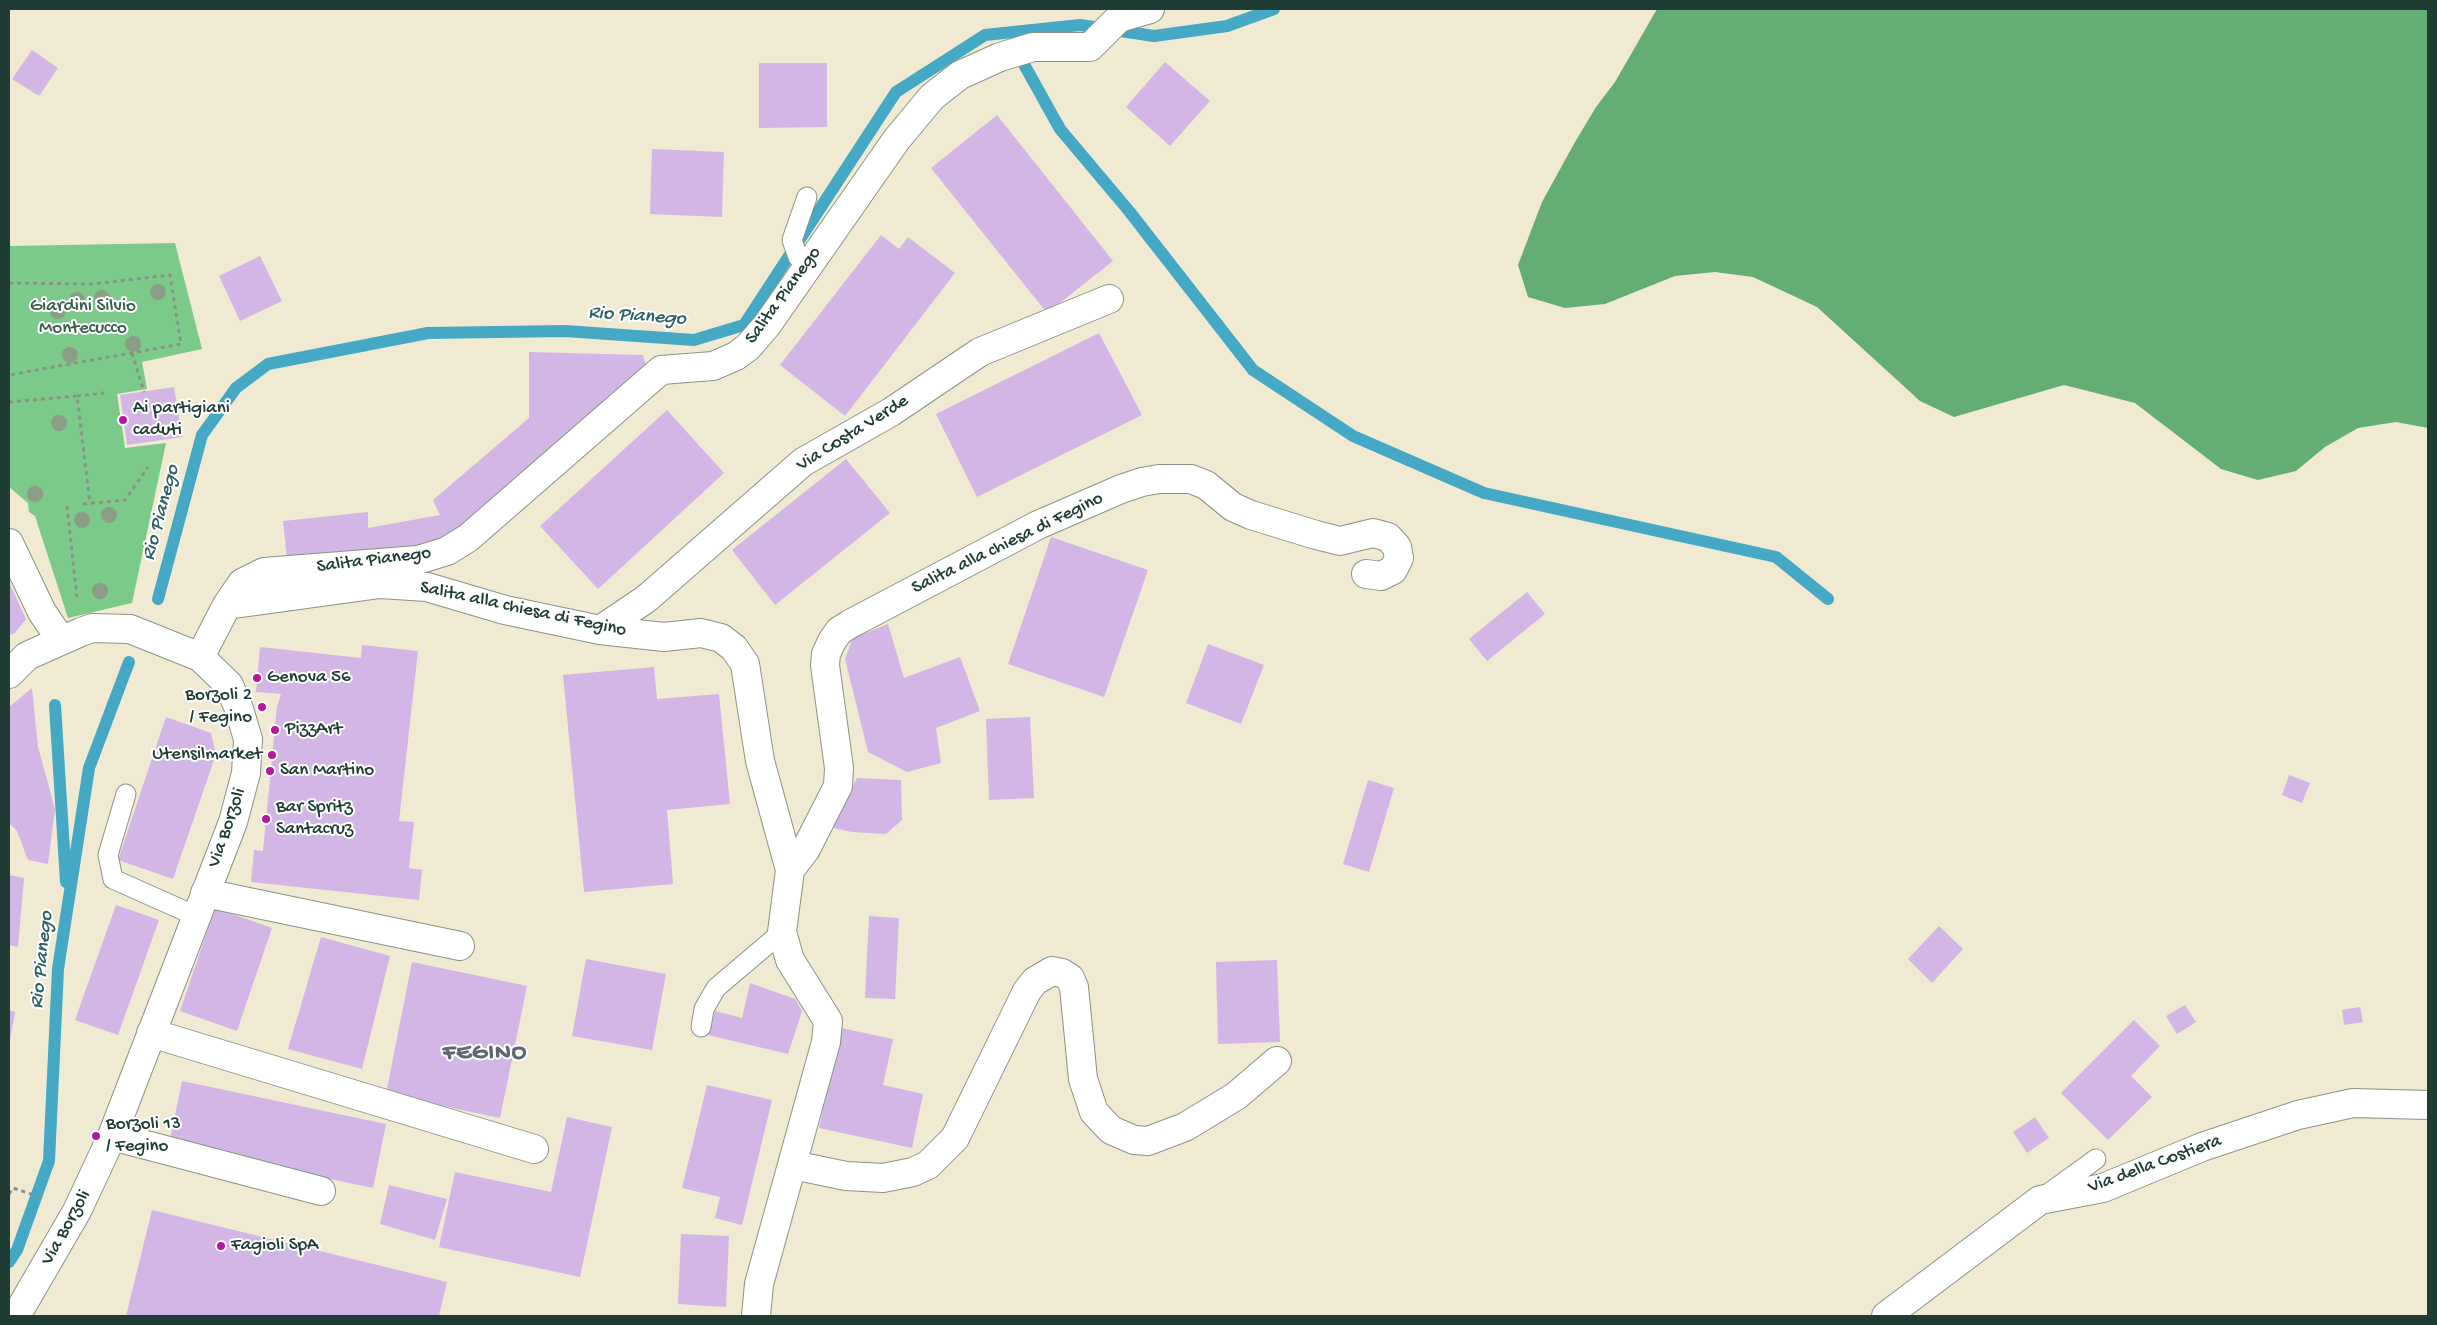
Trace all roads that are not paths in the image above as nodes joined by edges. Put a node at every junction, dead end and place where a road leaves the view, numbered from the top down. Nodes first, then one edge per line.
1 (1150, 9) edge
2 (807, 197) dead end
3 (807, 267) junction
4 (1109, 299) dead end
5 (9, 543) edge
6 (1366, 574) dead end
7 (227, 605) junction
8 (600, 630) junction
9 (61, 640) junction
10 (200, 657) junction
11 (9, 674) edge
12 (126, 794) dead end
13 (790, 870) junction
14 (200, 904) junction
15 (782, 932) junction
16 (460, 946) dead end
17 (701, 1027) dead end
18 (152, 1033) junction
19 (1277, 1061) dead end
20 (2428, 1104) edge
21 (112, 1136) junction
22 (534, 1149) dead end
23 (2096, 1159) dead end
24 (793, 1165) junction
25 (321, 1191) dead end
26 (2040, 1200) junction
27 (16, 1316) edge
28 (756, 1316) edge
29 (1886, 1316) edge

1 - 3 street, Salita Pianego
2 - 3 lane
3 - 7 street, Salita Pianego
4 - 8 street, Via Costa Verde
5 - 9 street
6 - 13 street, Salita alla chiesa di Fegino
7 - 8 street, Salita alla chiesa di Fegino
7 - 10 street
8 - 13 street, Salita alla chiesa di Fegino
9 - 10 street, Via Borzoli
9 - 11 street, Via Borzoli
10 - 14 street, Via Borzoli
12 - 14 lane, Via Borzoli
13 - 15 street, Salita alla chiesa di Fegino
14 - 16 street, Via Borzoli
14 - 18 street, Via Borzoli
15 - 17 lane
15 - 24 street, Salita alla chiesa di Fegino
18 - 21 street, Via Borzoli
18 - 22 street
19 - 24 street
20 - 26 street, Via della Costiera
21 - 25 street
21 - 27 street, Via Borzoli
23 - 26 lane
24 - 28 street, Salita alla chiesa di Fegino
26 - 29 street, Via della Costiera

